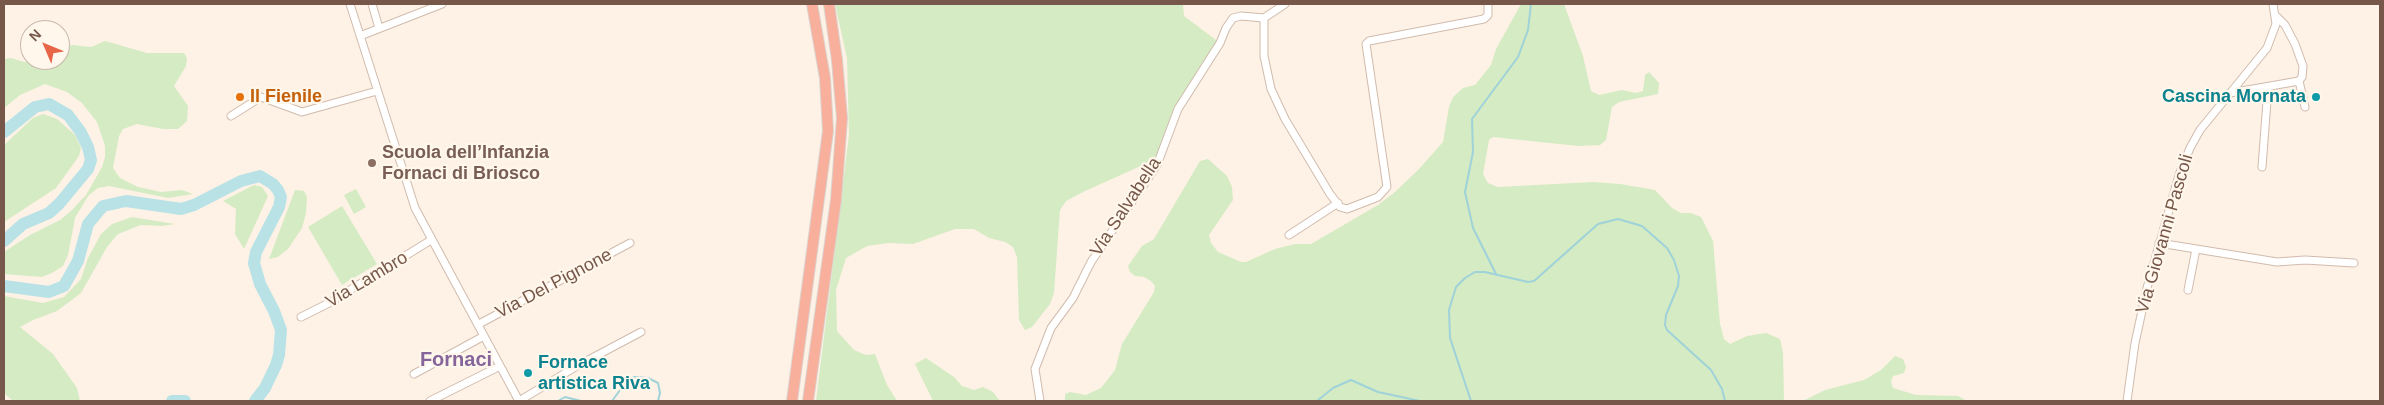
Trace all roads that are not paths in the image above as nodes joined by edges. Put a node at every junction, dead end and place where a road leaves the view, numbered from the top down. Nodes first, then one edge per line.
1 (350, 4) edge
2 (372, 4) edge
3 (442, 4) edge
4 (812, 4) edge
5 (829, 4) edge
6 (1285, 4) edge
7 (1488, 4) edge
8 (2273, 4) edge
9 (2276, 16) junction
10 (1264, 18) junction
11 (379, 28) junction
12 (360, 36) junction
13 (2299, 81) junction
14 (2268, 88) junction
15 (377, 91) junction
16 (2230, 93) junction
17 (2305, 107) dead end
18 (231, 116) dead end
19 (2262, 167) dead end
20 (1338, 203) junction
21 (1289, 235) dead end
22 (431, 240) junction
23 (630, 243) dead end
24 (2159, 243) junction
25 (2196, 249) junction
26 (2354, 262) dead end
27 (2188, 290) dead end
28 (301, 317) dead end
29 (479, 324) junction
30 (641, 332) dead end
31 (484, 336) junction
32 (500, 366) junction
33 (414, 374) dead end
34 (430, 401) edge
35 (519, 401) edge
36 (792, 401) edge
37 (808, 401) edge
38 (1040, 401) edge
39 (2127, 401) edge

1 - 12 street
2 - 11 street
3 - 11 street
4 - 36 highway
5 - 37 highway
6 - 10 street
7 - 20 street
8 - 9 street, Via Giovanni Pascoli
9 - 13 street
9 - 16 street, Via Giovanni Pascoli
10 - 20 street
10 - 38 street, Via Salvabella
11 - 12 street
12 - 15 street
13 - 14 street
13 - 17 street
14 - 16 street
14 - 19 street
15 - 18 street
15 - 22 street
16 - 24 street, Via Giovanni Pascoli
20 - 21 street
22 - 28 street, Via Lambro
22 - 29 street
23 - 29 street, Via Del Pignone
24 - 25 street
24 - 39 street, Via Giovanni Pascoli
25 - 26 street
25 - 27 street
29 - 31 street
30 - 35 street
31 - 32 street
31 - 33 street
32 - 34 street
32 - 35 street

